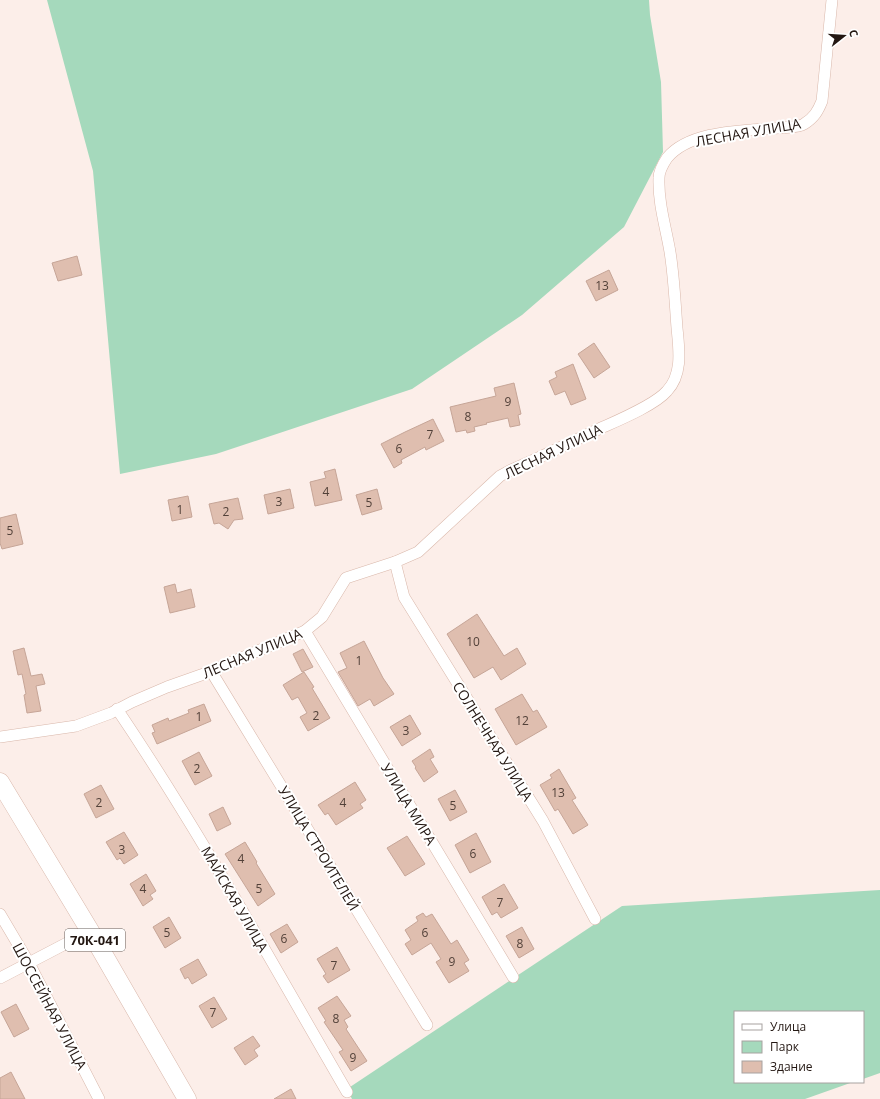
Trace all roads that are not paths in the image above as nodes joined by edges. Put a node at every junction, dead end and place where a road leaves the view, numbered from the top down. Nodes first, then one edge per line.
1 (832, 0) edge
2 (395, 562) junction
3 (305, 631) junction
4 (211, 671) junction
5 (117, 709) junction
6 (0, 737) edge
7 (0, 782) edge
8 (0, 914) edge
9 (595, 919) dead end
10 (90, 931) junction
11 (29, 963) junction
12 (513, 977) dead end
13 (0, 978) edge
14 (427, 1025) dead end
15 (347, 1092) dead end
16 (184, 1098) edge
17 (99, 1099) edge

1 - 2 street, ЛЕСНАЯ УЛИЦА
2 - 3 street, ЛЕСНАЯ УЛИЦА
2 - 9 street, СОЛНЕЧНАЯ УЛИЦА
3 - 4 street, ЛЕСНАЯ УЛИЦА
3 - 12 street, УЛИЦА МИРА
4 - 5 street, ЛЕСНАЯ УЛИЦА
4 - 14 street, УЛИЦА СТРОИТЕЛЕЙ
5 - 6 street, ЛЕСНАЯ УЛИЦА
5 - 15 street, МАЙСКАЯ УЛИЦА
7 - 10 main road, 70К-041
8 - 11 street, ШОССЕЙНАЯ УЛИЦА
10 - 11 street
10 - 16 main road, 70К-041
11 - 13 street
11 - 17 street, ШОССЕЙНАЯ УЛИЦА

